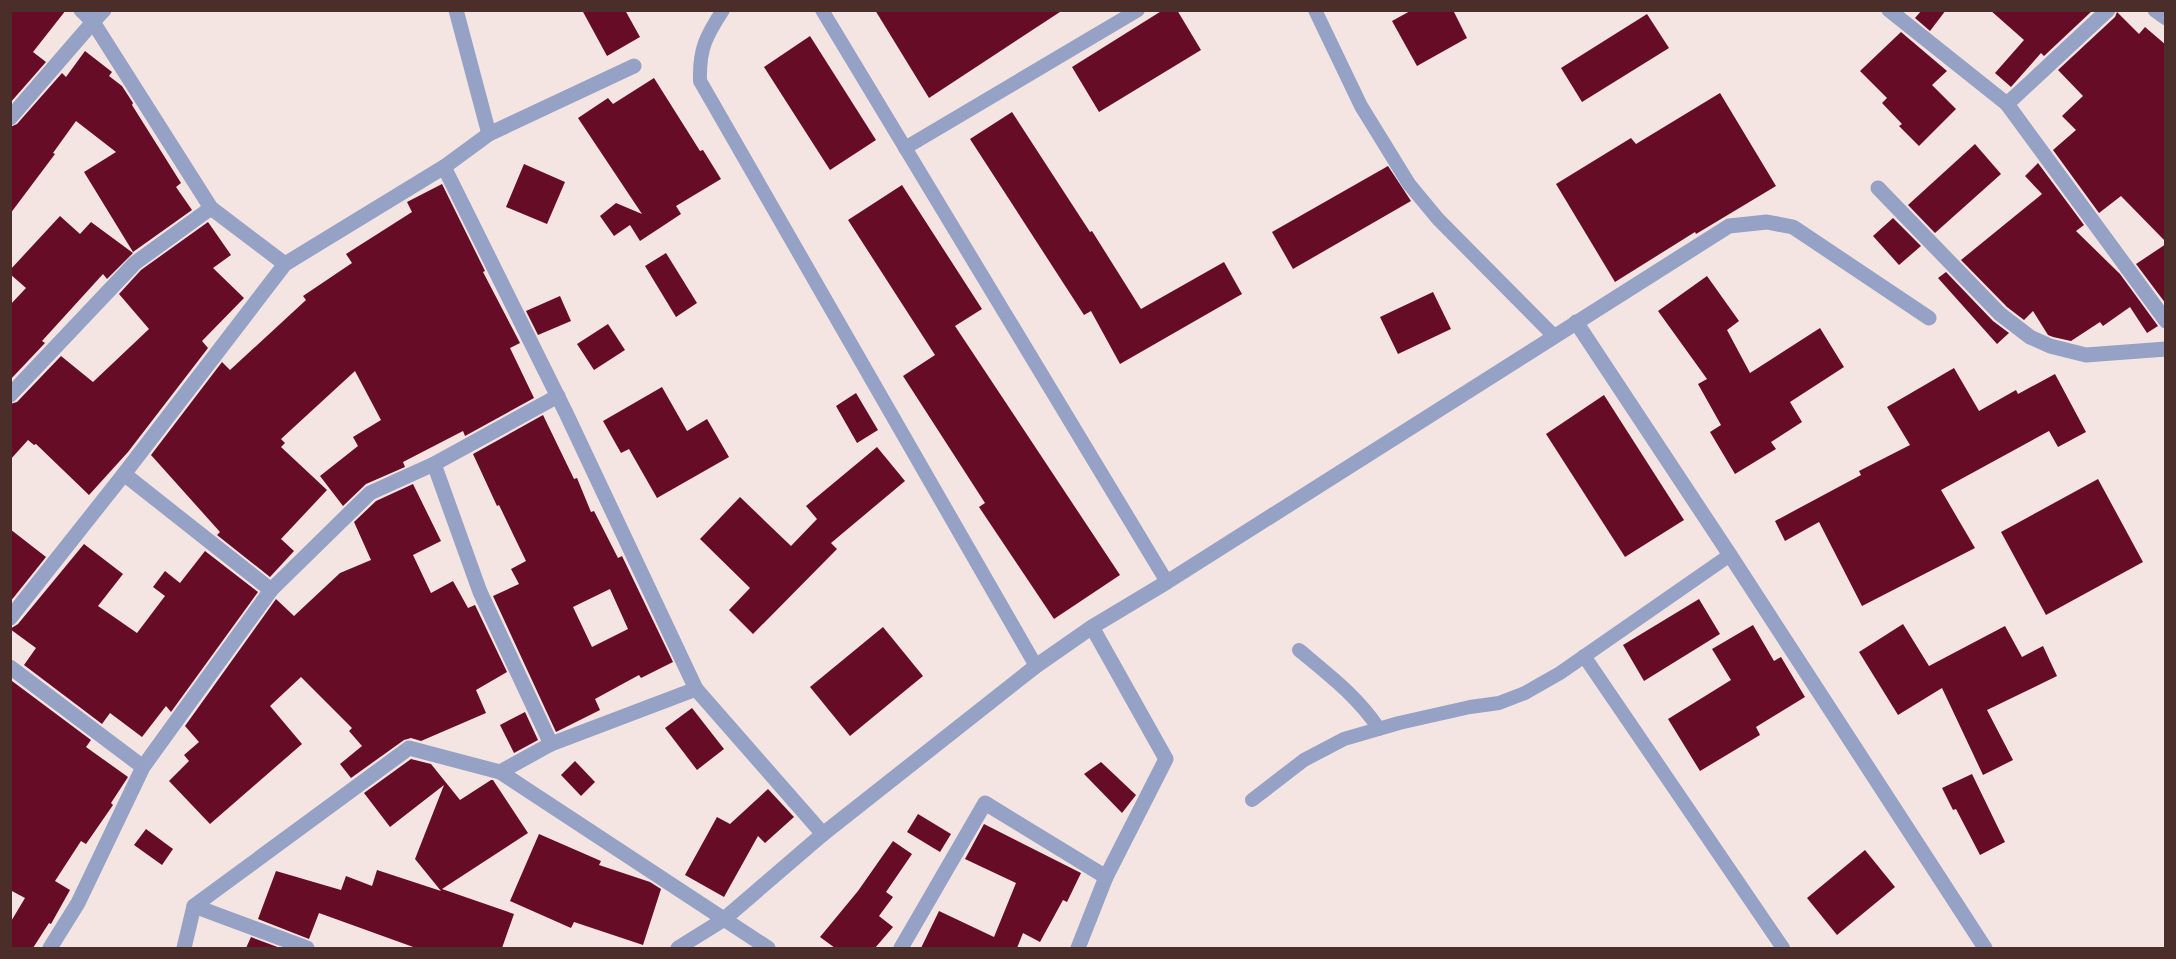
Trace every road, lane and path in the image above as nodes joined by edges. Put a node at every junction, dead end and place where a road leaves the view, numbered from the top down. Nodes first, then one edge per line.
1 (81, 10) edge
2 (104, 10) edge
3 (456, 10) edge
4 (723, 10) edge
5 (822, 10) edge
6 (1138, 10) edge
7 (1315, 10) edge
8 (1889, 10) edge
9 (2108, 10) edge
10 (2155, 10) edge
11 (2166, 18) edge
12 (93, 22) junction
13 (634, 66) dead end
14 (2007, 104) junction
15 (10, 118) edge
16 (489, 134) junction
17 (905, 148) junction
18 (444, 167) junction
19 (1878, 188) dead end
20 (211, 208) junction
21 (285, 264) junction
22 (1929, 318) dead end
23 (2166, 321) edge
24 (1576, 322) junction
25 (1554, 336) junction
26 (2166, 349) edge
27 (10, 395) edge
28 (558, 396) junction
29 (434, 464) junction
30 (124, 474) junction
31 (1730, 555) junction
32 (1167, 582) junction
33 (271, 590) junction
34 (10, 618) edge
35 (1092, 627) junction
36 (1299, 650) dead end
37 (1584, 656) junction
38 (1036, 666) junction
39 (10, 667) edge
40 (696, 689) junction
41 (1379, 729) junction
42 (551, 744) junction
43 (143, 767) junction
44 (500, 772) junction
45 (1252, 800) dead end
46 (823, 834) junction
47 (1106, 877) junction
48 (194, 906) junction
49 (723, 920) junction
50 (50, 948) edge
51 (184, 948) edge
52 (307, 948) edge
53 (678, 948) edge
54 (768, 948) edge
55 (901, 948) edge
56 (1078, 948) edge
57 (1783, 948) edge
58 (1985, 948) edge

1 - 12 street
2 - 12 street
3 - 16 street
4 - 38 lane
5 - 17 lane
6 - 17 lane
7 - 25 lane
8 - 14 street
9 - 14 street
10 - 11 street
12 - 15 street
12 - 20 street
13 - 16 street
14 - 23 street
16 - 18 street
17 - 32 lane
18 - 21 street
18 - 28 street
19 - 26 street
20 - 21 street
20 - 27 street
21 - 30 street
22 - 24 street
24 - 25 street
24 - 31 street
25 - 32 street
28 - 29 street
28 - 40 street
29 - 33 street
29 - 42 street
30 - 33 street
30 - 34 street
31 - 37 lane
31 - 58 street
32 - 35 street
33 - 43 street
35 - 38 street
35 - 47 street
36 - 41 lane
37 - 41 lane
37 - 57 lane
38 - 46 street
39 - 43 street
40 - 42 street
40 - 46 street
41 - 45 lane
42 - 44 street
43 - 50 street
44 - 48 street
44 - 49 street
46 - 49 street
47 - 55 street
47 - 56 street
48 - 51 street
48 - 52 street
49 - 53 street
49 - 54 street

